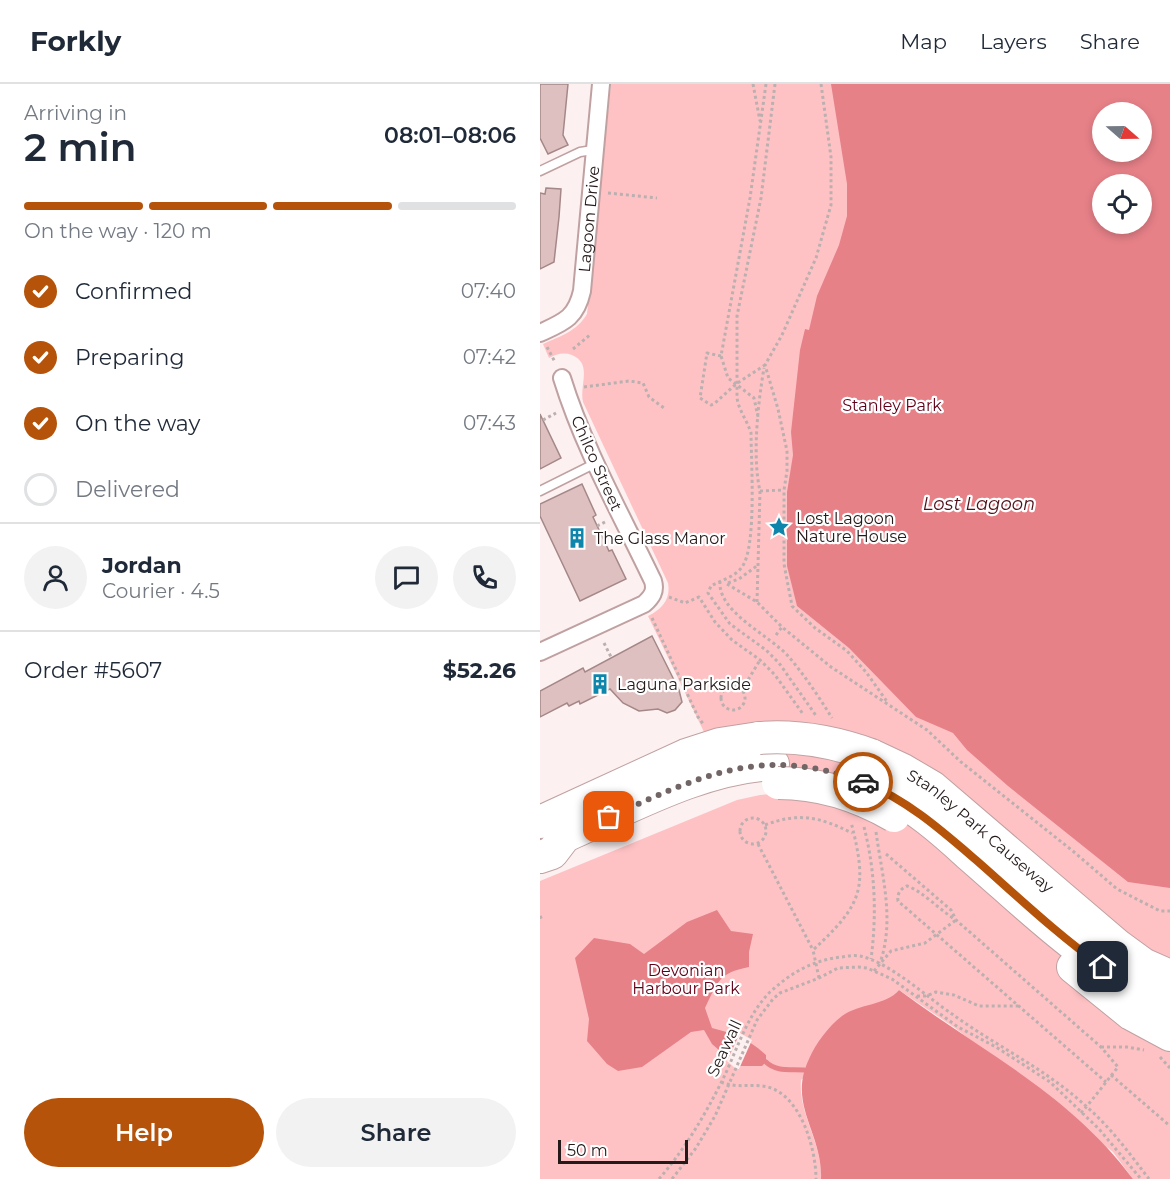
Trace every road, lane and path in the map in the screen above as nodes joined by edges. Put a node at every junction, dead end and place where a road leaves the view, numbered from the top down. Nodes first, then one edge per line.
1 (601, 84) edge
2 (753, 84) edge
3 (766, 84) edge
4 (775, 84) edge
5 (821, 84) edge
6 (761, 126) junction
7 (593, 150) junction
8 (540, 171) edge
9 (603, 193) dead end
10 (657, 198) dead end
11 (540, 333) edge
12 (591, 334) dead end
13 (573, 349) dead end
14 (721, 356) junction
15 (765, 365) junction
16 (562, 378) joint
17 (736, 384) junction
18 (584, 387) dead end
19 (664, 408) dead end
20 (556, 413) dead end
21 (758, 417) junction
22 (543, 420) dead end
23 (596, 463) junction
24 (540, 490) edge
25 (784, 490) junction
26 (760, 491) junction
27 (606, 521) dead end
28 (597, 526) dead end
29 (759, 564) junction
30 (720, 581) junction
31 (757, 602) junction
32 (685, 603) dead end
33 (652, 620) dead end
34 (782, 627) junction
35 (776, 635) dead end
36 (604, 643) dead end
37 (540, 652) edge
38 (611, 657) dead end
39 (760, 660) junction
40 (742, 690) junction
41 (888, 703) junction
42 (698, 717) dead end
43 (832, 718) dead end
44 (818, 719) dead end
45 (808, 722) dead end
46 (760, 757) junction
47 (883, 811) junction
48 (849, 815) dead end
49 (540, 822) edge
50 (765, 825) junction
51 (854, 833) junction
52 (867, 841) dead end
53 (758, 844) junction
54 (886, 854) dead end
55 (546, 855) edge
56 (1170, 911) edge
57 (540, 916) edge
58 (542, 920) dead end
59 (956, 920) junction
60 (1090, 923) junction
61 (937, 934) junction
62 (813, 950) junction
63 (872, 959) junction
64 (1170, 960) edge
65 (816, 962) junction
66 (880, 963) junction
67 (874, 971) junction
68 (1083, 975) junction
69 (1170, 976) edge
70 (819, 978) junction
71 (916, 996) junction
72 (926, 996) junction
73 (1170, 1001) edge
74 (1018, 1006) junction
75 (1136, 1006) dead end
76 (1101, 1047) junction
77 (1160, 1047) edge
78 (1170, 1068) edge
79 (1111, 1075) junction
80 (721, 1082) junction
81 (1106, 1082) junction
82 (728, 1085) junction
83 (1087, 1106) junction
84 (1081, 1113) junction
85 (1170, 1126) edge
86 (659, 1179) edge
87 (672, 1179) edge
88 (816, 1179) edge
89 (1141, 1179) edge
90 (1149, 1179) edge

1 - 7 street, Lagoon Drive
2 - 6 path
3 - 6 path
4 - 17 path
5 - 15 path
6 - 14 path
7 - 8 lane
7 - 11 street, Lagoon Drive
9 - 10 path
11 - 16 path
12 - 13 path
14 - 17 path
14 - 17 path
15 - 17 path
15 - 21 path
15 - 25 path
16 - 23 street, Chilco Street
17 - 21 path
17 - 30 path
18 - 19 path
20 - 22 path
21 - 26 path
23 - 24 lane
23 - 37 street, Chilco Street
25 - 26 path
25 - 41 path
26 - 29 path
27 - 28 path
29 - 31 path
29 - 31 path
30 - 43 path
30 - 44 path
31 - 34 path
32 - 39 path
33 - 42 path
34 - 35 path
34 - 41 path
36 - 38 path
39 - 40 path
39 - 45 path
40 - 40 path
41 - 56 path
46 - 47 highway, Stanley Park Causeway
46 - 49 highway
46 - 55 highway, Stanley Park Causeway
46 - 55 highway
46 - 60 highway, Stanley Park Causeway, bridge
47 - 66 path
47 - 68 highway
47 - 73 highway, Stanley Park Causeway
48 - 51 path
50 - 51 path
50 - 53 path
50 - 53 path
51 - 62 path
52 - 63 path
53 - 62 path
54 - 59 path
57 - 58 path
59 - 61 path
59 - 61 path
59 - 76 path
60 - 64 highway
60 - 69 highway, Stanley Park Causeway
61 - 66 path
61 - 74 path
62 - 65 path
63 - 65 path, Seawall
63 - 66 path
65 - 70 path
65 - 80 path, Seawall
66 - 67 path
66 - 72 path
67 - 70 path
67 - 71 path
68 - 75 lane
68 - 77 highway
70 - 82 path
71 - 72 path
71 - 84 path
72 - 74 path
72 - 83 path
74 - 81 path
76 - 77 path
76 - 79 path
77 - 78 path
79 - 81 path
79 - 85 path
80 - 82 path
80 - 86 path, Seawall
81 - 83 path
82 - 87 path
82 - 88 path
83 - 84 path
83 - 90 path
84 - 89 path

